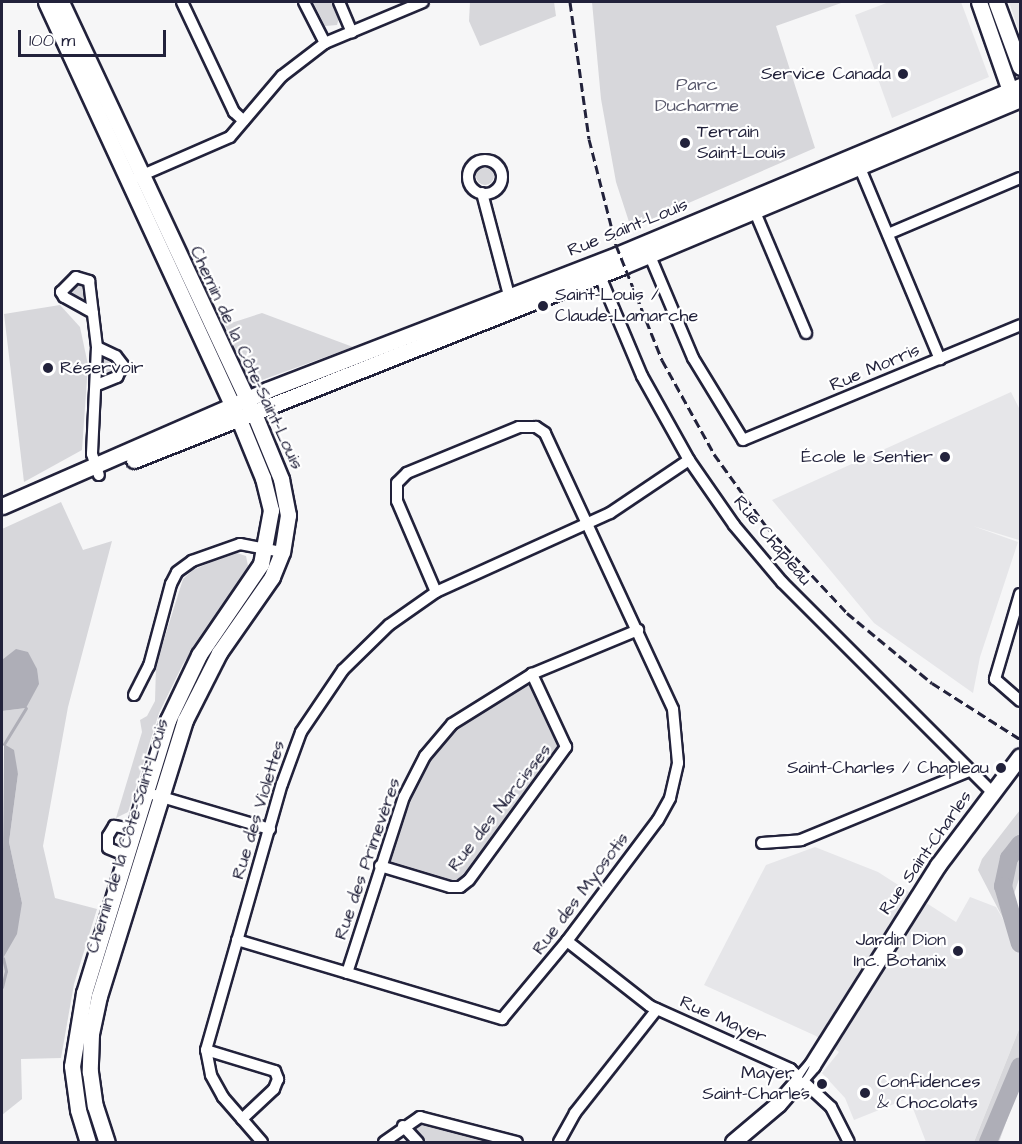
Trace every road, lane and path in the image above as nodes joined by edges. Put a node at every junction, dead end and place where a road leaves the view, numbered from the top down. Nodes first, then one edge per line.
1 (46, 2) edge
2 (61, 2) edge
3 (182, 2) edge
4 (304, 2) edge
5 (339, 2) edge
6 (423, 2) edge
7 (979, 2) edge
8 (996, 2) edge
9 (352, 32) junction
10 (325, 43) junction
11 (1020, 67) edge
12 (1016, 94) edge
13 (244, 121) junction
14 (857, 161) junction
15 (135, 178) junction
16 (1020, 178) edge
17 (482, 193) dead end
18 (751, 205) junction
19 (888, 234) junction
20 (647, 249) junction
21 (597, 270) junction
22 (511, 303) junction
23 (93, 313) dead end
24 (1020, 325) edge
25 (806, 333) dead end
26 (97, 347) junction
27 (940, 359) junction
28 (97, 385) junction
29 (251, 405) junction
30 (235, 412) junction
31 (689, 460) junction
32 (97, 471) junction
33 (2, 506) edge
34 (2, 517) edge
35 (588, 524) junction
36 (266, 548) junction
37 (282, 552) junction
38 (436, 592) junction
39 (1020, 594) edge
40 (638, 630) junction
41 (532, 674) junction
42 (134, 695) dead end
43 (1020, 701) edge
44 (1020, 756) edge
45 (969, 771) junction
46 (145, 792) junction
47 (992, 792) junction
48 (160, 796) junction
49 (270, 829) junction
50 (133, 830) junction
51 (762, 843) dead end
52 (126, 855) junction
53 (380, 866) junction
54 (237, 940) junction
55 (567, 942) junction
56 (347, 973) junction
57 (657, 1009) junction
58 (206, 1050) junction
59 (801, 1078) junction
60 (97, 1115) junction
61 (242, 1119) junction
62 (81, 1121) junction
63 (403, 1126) junction
64 (88, 1143) edge
65 (107, 1143) edge
66 (262, 1143) edge
67 (384, 1143) edge
68 (418, 1143) edge
69 (517, 1143) edge
70 (560, 1143) edge
71 (733, 1143) edge
72 (849, 1143) edge

1 - 15 street, Chemin de la Côte-Saint-Louis
2 - 15 street, Chemin de la Côte-Saint-Louis
3 - 13 street
4 - 10 street
5 - 9 street
6 - 9 street
7 - 12 street
8 - 11 street
9 - 10 street
10 - 13 street
12 - 14 street, Rue Saint-Louis
13 - 15 street
14 - 18 street, Rue Saint-Louis
14 - 19 street
15 - 29 street, Chemin de la Côte-Saint-Louis
15 - 30 street, Chemin de la Côte-Saint-Louis
16 - 19 street
17 - 22 street
18 - 20 street, Rue Saint-Louis
18 - 25 street
19 - 27 street
20 - 21 street, Rue Saint-Louis
20 - 27 street, Rue Morris
21 - 22 street, Rue Saint-Louis
21 - 31 street, Rue Chapleau
22 - 29 street, Rue Saint-Louis
23 - 26 street
24 - 27 street, Rue Morris
26 - 28 street
26 - 28 street
28 - 32 street
29 - 30 street, Rue Saint-Louis
29 - 37 street, Chemin de la Côte-Saint-Louis
30 - 32 street, Rue Saint-Louis
30 - 36 street, Chemin de la Côte-Saint-Louis
31 - 35 street, Rue des Violettes
31 - 45 street, Rue Chapleau
32 - 33 street
32 - 34 street
35 - 38 street, Rue des Violettes
35 - 38 street, Rue des Myosotis
35 - 40 street, Rue des Myosotis
36 - 37 street
36 - 42 street
36 - 46 street, Chemin de la Côte-Saint-Louis
37 - 48 street, Chemin de la Côte-Saint-Louis
38 - 49 street, Rue des Violettes
39 - 43 street
40 - 41 street, Rue des Primevères
40 - 55 street, Rue des Myosotis
41 - 53 street, Rue des Primevères
41 - 53 street, Rue des Narcisses
44 - 47 street, Rue Saint-Charles
45 - 47 street, Rue Chapleau
45 - 51 street
46 - 48 street
46 - 50 street, Chemin de la Côte-Saint-Louis
47 - 59 street, Rue Saint-Charles
48 - 49 street
48 - 60 street, Chemin de la Côte-Saint-Louis
49 - 54 street, Rue des Violettes
50 - 52 street, Chemin de la Côte-Saint-Louis
50 - 52 street, Chemin de la Côte-Saint-Louis
52 - 62 street, Chemin de la Côte-Saint-Louis
53 - 56 street, Rue des Primevères
54 - 56 street, Rue des Myosotis
54 - 58 street, Rue des Violettes
55 - 56 street, Rue des Myosotis
55 - 57 street, Rue Mayer
57 - 59 street, Rue Mayer
57 - 70 street
58 - 61 street, Rue des Violettes
58 - 61 street
59 - 71 street, Rue Saint-Charles
59 - 72 street, Rue Mayer
60 - 62 street
60 - 65 street, Chemin de la Côte-Saint-Louis
61 - 66 street, Rue des Violettes
62 - 64 street, Chemin de la Côte-Saint-Louis
63 - 67 street
63 - 68 street
63 - 69 street

